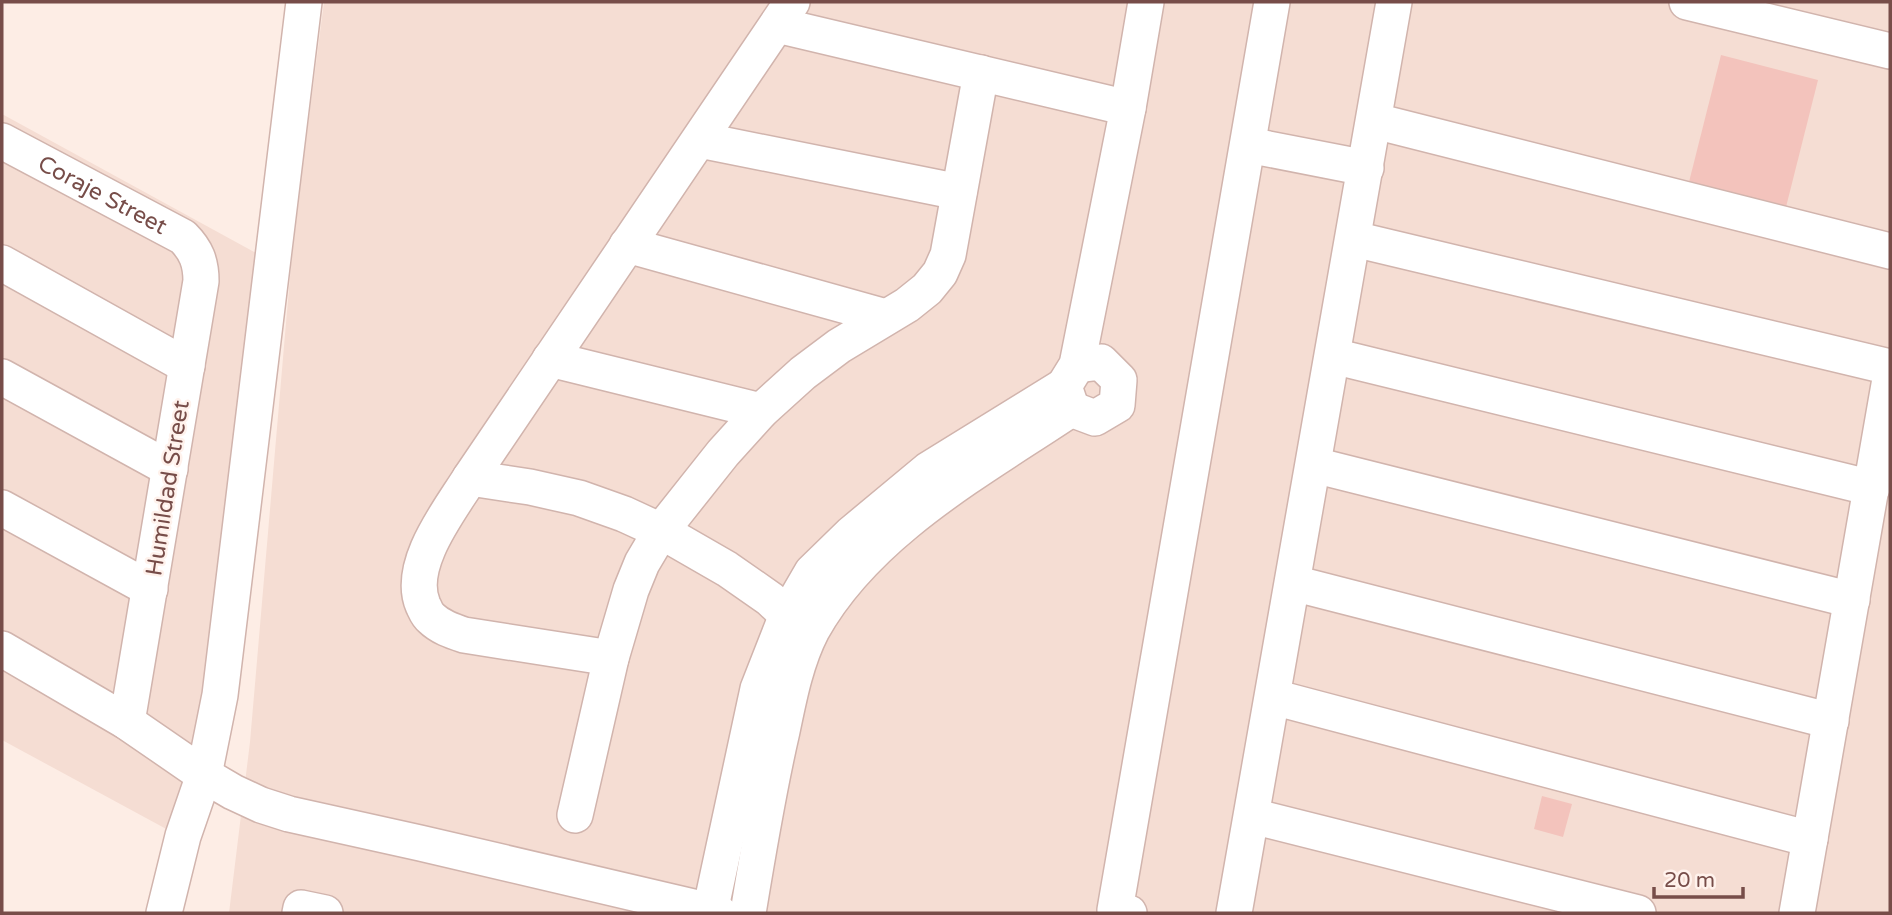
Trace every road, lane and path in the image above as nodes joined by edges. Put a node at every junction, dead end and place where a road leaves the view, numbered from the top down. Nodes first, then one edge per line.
1 (304, 2) edge
2 (1146, 2) edge
3 (1272, 2) edge
4 (1394, 2) edge
5 (1687, 2) edge
6 (784, 14) edge
7 (1890, 51) edge
8 (981, 73) junction
9 (1128, 108) junction
10 (1375, 121) junction
11 (699, 140) junction
12 (2, 141) edge
13 (1248, 145) junction
14 (1366, 168) junction
15 (960, 192) junction
16 (1354, 239) junction
17 (628, 245) junction
18 (1890, 251) edge
19 (197, 254) joint
20 (2, 263) edge
21 (886, 317) junction
22 (1333, 356) junction
23 (550, 359) junction
24 (187, 366) junction
25 (1890, 367) edge
26 (2, 377) edge
27 (1890, 379) edge
28 (761, 411) junction
29 (1314, 465) junction
30 (170, 469) junction
31 (470, 478) junction
32 (1872, 488) junction
33 (2, 508) edge
34 (661, 531) junction
35 (1293, 583) junction
36 (150, 589) junction
37 (1852, 600) junction
38 (799, 624) junction
39 (2, 649) edge
40 (611, 658) junction
41 (1273, 697) junction
42 (1831, 721) junction
43 (127, 722) junction
44 (204, 775) junction
45 (575, 815) dead end
46 (1252, 816) junction
47 (1810, 839) junction
48 (164, 913) edge
49 (300, 913) edge
50 (325, 913) edge
51 (714, 913) edge
52 (748, 913) edge
53 (1129, 913) edge
54 (1234, 913) edge
55 (1637, 913) edge
56 (1797, 913) edge

1 - 44 street
2 - 9 street
3 - 13 street
4 - 10 street
5 - 7 street
6 - 8 street
6 - 11 street
8 - 9 street
8 - 15 street
9 - 38 street
10 - 14 street
10 - 18 street
11 - 15 street
11 - 17 street
12 - 19 street, Coraje Street
13 - 14 street
13 - 53 street
14 - 16 street
15 - 21 street
16 - 22 street
16 - 25 street
17 - 21 street
17 - 23 street
19 - 24 street, Humildad Street
20 - 24 street
21 - 28 street
22 - 29 street
22 - 32 street
23 - 28 street
23 - 31 street
24 - 30 street, Humildad Street
26 - 30 street
27 - 32 street
28 - 34 street
29 - 35 street
29 - 37 street
30 - 36 street, Humildad Street
31 - 34 street
31 - 40 street
32 - 37 street
33 - 36 street
34 - 38 street
34 - 40 street
35 - 41 street
35 - 42 street
36 - 43 street, Humildad Street
37 - 42 street
38 - 51 street
38 - 52 street
39 - 43 street
40 - 45 street
41 - 46 street
41 - 47 street
42 - 47 street
43 - 44 street
44 - 48 street
44 - 51 street
46 - 54 street
46 - 55 street
47 - 56 street
49 - 50 street

